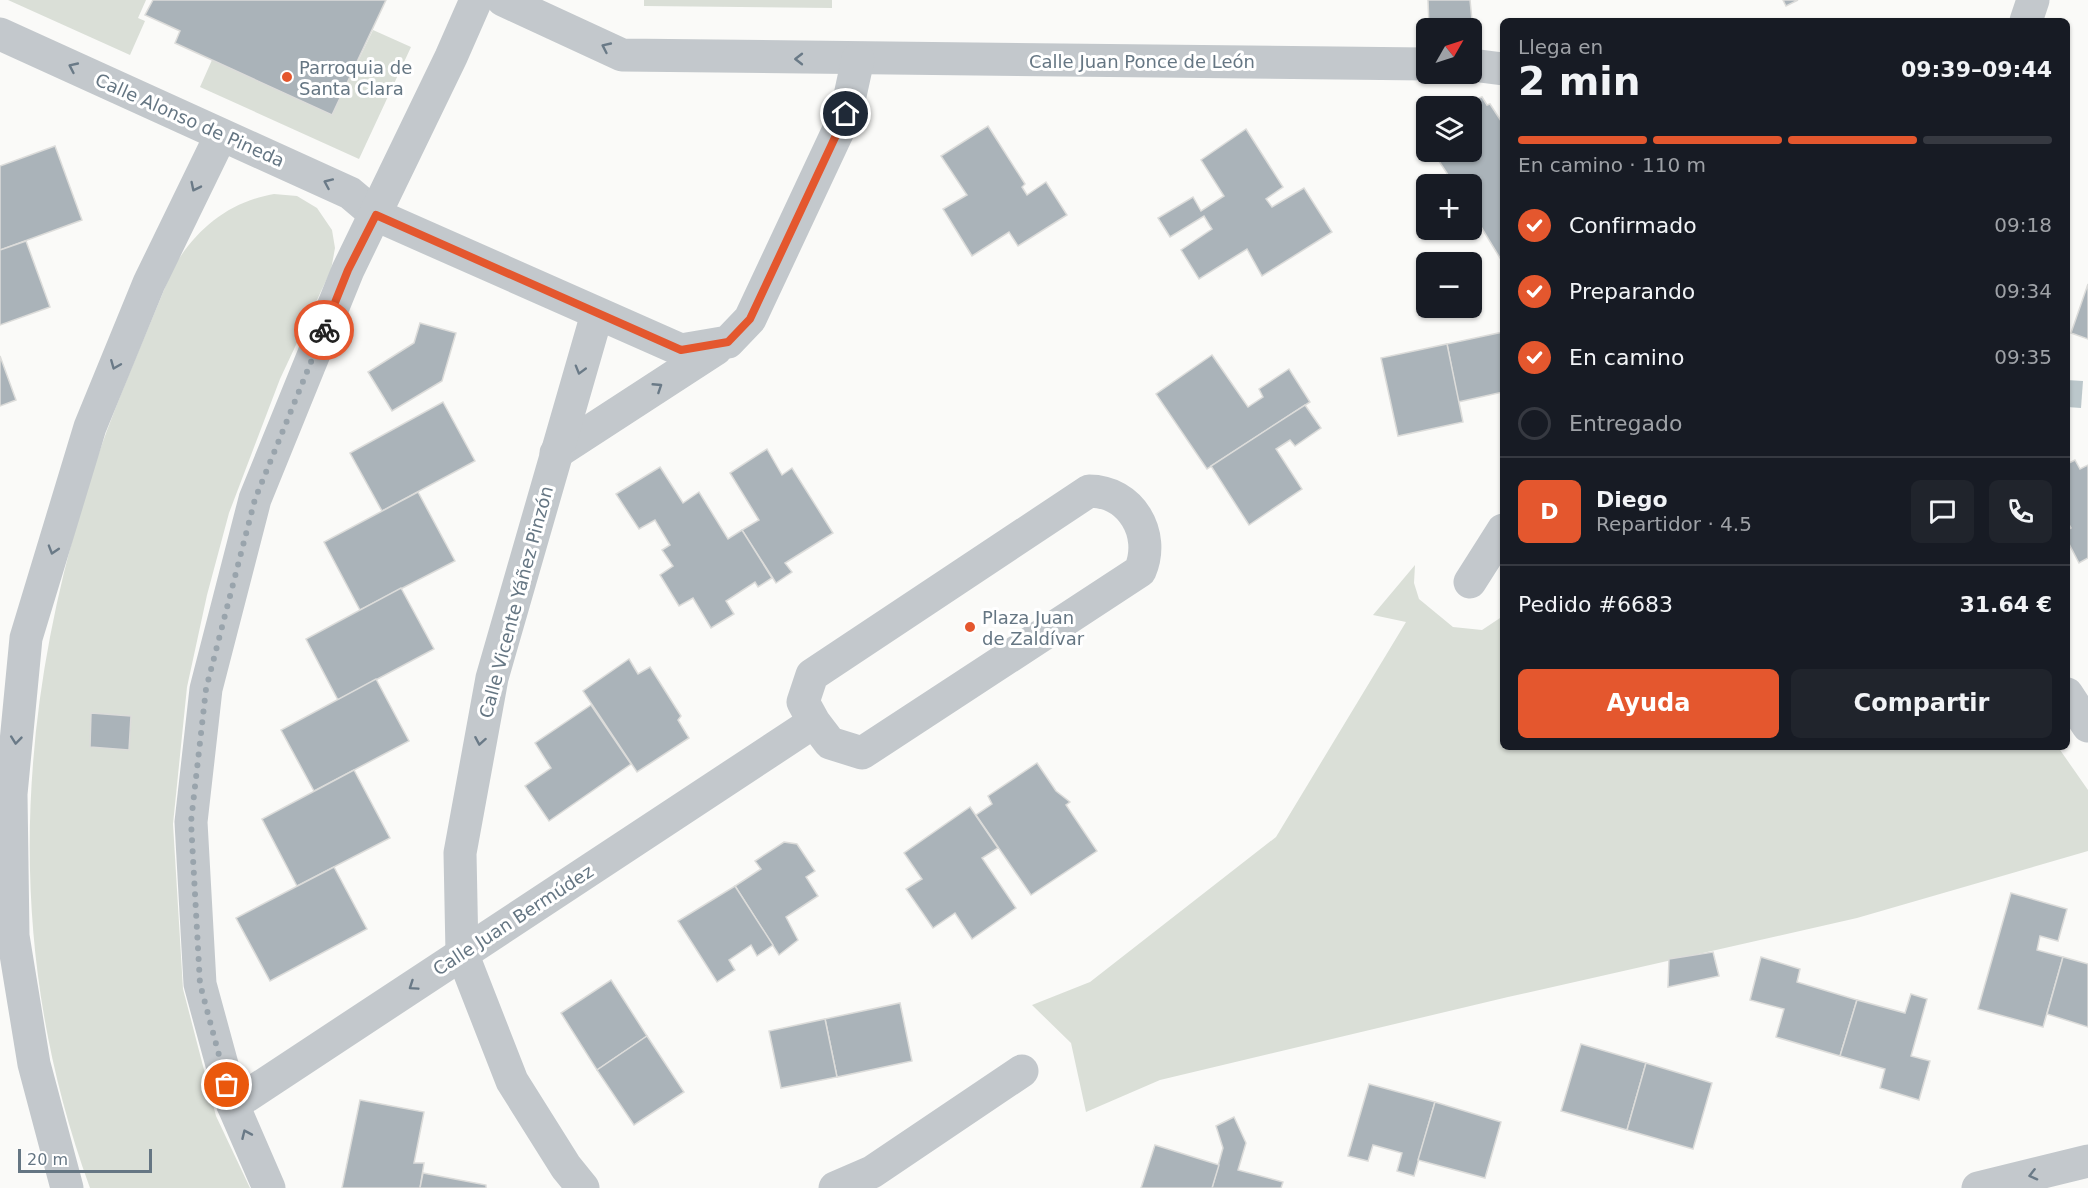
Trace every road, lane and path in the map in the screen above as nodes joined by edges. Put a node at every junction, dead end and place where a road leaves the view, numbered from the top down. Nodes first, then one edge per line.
1 (476, 0) edge
2 (502, 0) edge
3 (2033, 0) edge
4 (2027, 18) edge
5 (0, 34) edge
6 (858, 59) junction
7 (1416, 64) edge
8 (1482, 66) edge
9 (1500, 69) edge
10 (221, 135) junction
11 (376, 215) junction
12 (597, 314) junction
13 (728, 342) junction
14 (556, 453) junction
15 (1500, 535) edge
16 (1470, 582) dead end
17 (13, 642) edge
18 (2070, 699) edge
19 (2088, 726) edge
20 (804, 729) junction
21 (462, 953) junction
22 (1022, 1071) dead end
23 (233, 1105) junction
24 (2088, 1161) edge
25 (67, 1188) edge
26 (269, 1188) edge
27 (583, 1188) edge
28 (835, 1188) edge
29 (1978, 1188) edge

1 - 11 street
6 -> 2 street, Calle Juan Ponce de León
3 - 4 street
10 -> 5 street, Calle Alonso de Pineda
6 - 7 street, Calle Juan Ponce de León
6 - 13 street
8 - 9 street
11 -> 10 street, Calle Alonso de Pineda
10 -> 17 street
11 - 12 street, Calle Alonso de Pineda
11 - 23 street
12 - 13 street, Calle Alonso de Pineda
12 -> 14 street, Calle Vicente Yáñez Pinzón
14 -> 13 street
14 -> 21 street, Calle Vicente Yáñez Pinzón
15 - 16 street
17 -> 25 street
18 - 19 street
20 - 20 street
20 - 21 street, Calle Juan Bermúdez
21 -> 23 street, Calle Juan Bermúdez
21 - 27 street, Calle Vicente Yáñez Pinzón
22 - 28 street
26 -> 23 street
24 -> 29 street

